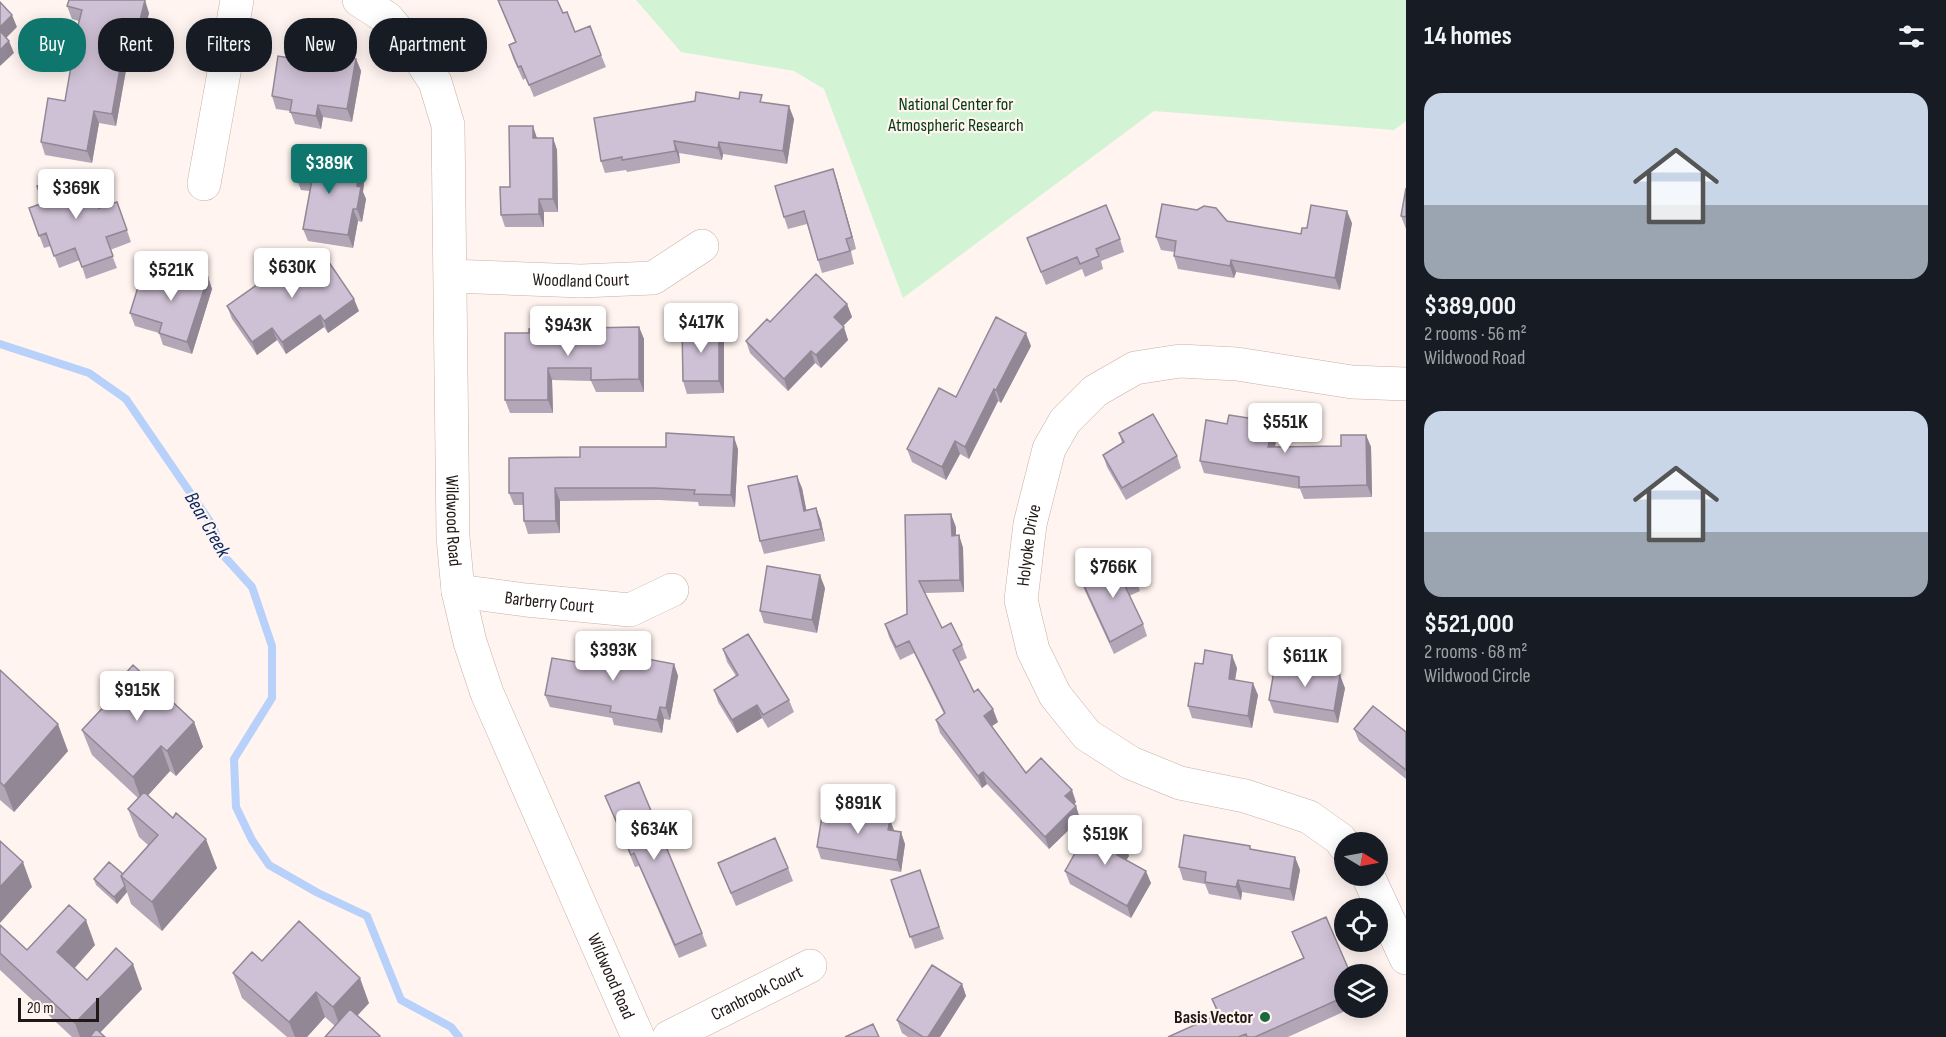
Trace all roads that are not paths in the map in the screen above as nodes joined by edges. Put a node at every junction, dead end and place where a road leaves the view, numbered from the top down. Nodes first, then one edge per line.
1 (237, 0) edge
2 (359, 0) edge
3 (204, 184) dead end
4 (702, 246) dead end
5 (452, 276) junction
6 (1406, 384) edge
7 (672, 590) dead end
8 (458, 591) junction
9 (1334, 835) edge
10 (1373, 886) edge
11 (1406, 958) edge
12 (810, 966) dead end
13 (638, 1037) edge
14 (669, 1037) edge

1 - 3 street
2 - 5 street, Wildwood Road
4 - 5 street, Woodland Court
5 - 8 street, Wildwood Road
6 - 9 street, Holyoke Drive
7 - 8 street, Barberry Court
8 - 13 street, Wildwood Road
10 - 11 street
12 - 14 street, Cranbrook Court

